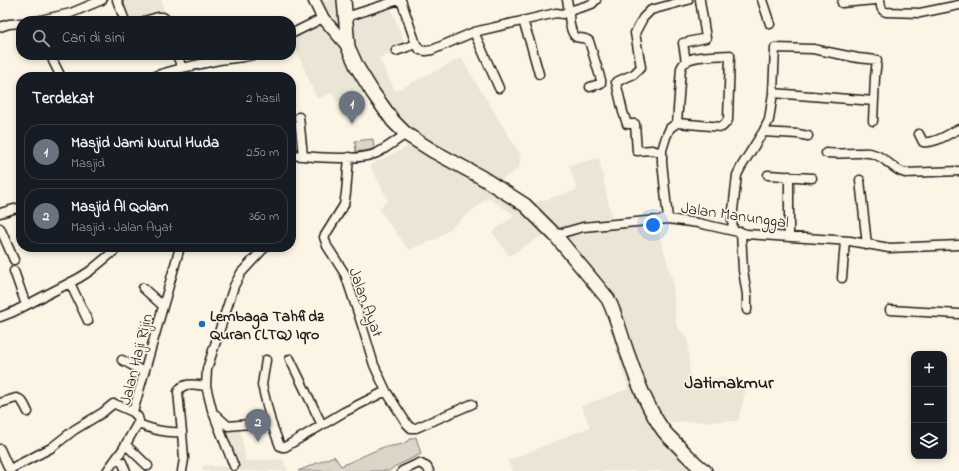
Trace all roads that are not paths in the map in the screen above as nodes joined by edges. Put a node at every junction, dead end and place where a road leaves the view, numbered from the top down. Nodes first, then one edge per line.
1 (102, 0) edge
2 (116, 0) edge
3 (314, 0) edge
4 (344, 0) edge
5 (400, 0) edge
6 (567, 0) edge
7 (596, 0) edge
8 (688, 0) edge
9 (700, 0) edge
10 (762, 0) edge
11 (875, 0) edge
12 (880, 0) edge
13 (842, 3) dead end
14 (956, 3) edge
15 (569, 12) junction
16 (59, 16) edge
17 (123, 16) edge
18 (346, 17) junction
19 (323, 18) junction
20 (523, 21) junction
21 (16, 23) edge
22 (770, 24) dead end
23 (0, 27) edge
24 (296, 32) edge
25 (474, 32) junction
26 (416, 44) junction
27 (348, 47) junction
28 (396, 52) dead end
29 (53, 60) edge
30 (179, 60) edge
31 (219, 60) edge
32 (686, 62) junction
33 (182, 68) junction
34 (58, 72) edge
35 (168, 72) edge
36 (539, 74) dead end
37 (590, 86) dead end
38 (499, 88) dead end
39 (773, 93) junction
40 (874, 101) junction
41 (299, 117) dead end
42 (873, 121) dead end
43 (676, 123) junction
44 (959, 129) edge
45 (763, 132) junction
46 (406, 134) junction
47 (919, 134) dead end
48 (808, 136) dead end
49 (662, 153) junction
50 (826, 153) dead end
51 (296, 155) edge
52 (303, 156) junction
53 (348, 157) junction
54 (959, 171) edge
55 (768, 175) dead end
56 (789, 176) junction
57 (812, 178) dead end
58 (860, 180) dead end
59 (16, 208) edge
60 (0, 213) edge
61 (668, 219) junction
62 (0, 228) edge
63 (737, 231) junction
64 (555, 235) junction
65 (788, 237) junction
66 (845, 241) junction
67 (868, 245) junction
68 (959, 245) edge
69 (113, 252) edge
70 (179, 252) edge
71 (260, 252) edge
72 (14, 260) dead end
73 (14, 271) dead end
74 (842, 278) dead end
75 (70, 283) junction
76 (143, 288) dead end
77 (26, 305) junction
78 (164, 306) junction
79 (747, 310) dead end
80 (890, 310) dead end
81 (959, 314) edge
82 (0, 317) edge
83 (88, 321) dead end
84 (290, 359) dead end
85 (122, 360) dead end
86 (266, 360) dead end
87 (144, 372) junction
88 (206, 386) junction
89 (386, 391) junction
90 (0, 403) edge
91 (472, 404) dead end
92 (212, 410) junction
93 (28, 412) dead end
94 (133, 412) junction
95 (270, 422) junction
96 (138, 424) junction
97 (322, 425) junction
98 (182, 432) junction
99 (126, 444) junction
100 (0, 449) edge
101 (116, 459) junction
102 (148, 466) dead end
103 (234, 466) dead end
104 (697, 469) edge
105 (10, 470) edge
106 (403, 470) edge
107 (107, 471) edge
108 (126, 471) edge
109 (182, 471) edge
110 (429, 471) edge

1 - 16 street
2 - 17 street
3 - 19 main road
4 - 18 main road
5 - 18 street
5 - 26 street
6 - 15 street
7 - 15 street
8 - 49 street
9 - 32 street
10 - 22 street
11 - 13 street
12 - 14 street
15 - 20 street
15 - 37 street
18 - 27 main road
19 - 24 street
19 - 27 main road
20 - 25 street
20 - 36 street
21 - 23 street
25 - 26 street
25 - 38 street
26 - 28 street
27 - 46 main road
29 - 34 street
30 - 33 street
31 - 33 street
32 - 43 street
32 - 43 street
33 - 35 street
39 - 40 street
39 - 40 street
39 - 45 street
40 - 42 street
41 - 52 street
43 - 49 street
44 - 47 street
45 - 48 street
45 - 63 street
46 - 53 street
46 - 64 main road
49 - 61 street
50 - 54 street
51 - 52 street
52 - 53 street
53 - 89 street, Jalan Ayat
55 - 56 street
56 - 57 street
56 - 65 street
58 - 67 street
59 - 60 street
61 - 63 street, Jalan Manunggal
61 - 64 street, Jalan Manunggal
62 - 72 street
63 - 65 street, Jalan Manunggal
63 - 79 street
64 - 104 main road
65 - 66 street, Jalan Manunggal
66 - 67 street, Jalan Manunggal
66 - 74 street
67 - 68 street, Jalan Manunggal
69 - 75 street
70 - 78 street, Jalan Haji Rijin
71 - 88 street
73 - 77 street
75 - 77 street
75 - 83 street
76 - 78 street
77 - 82 street
78 - 87 street, Jalan Haji Rijin
80 - 81 street
84 - 97 street
85 - 87 street
86 - 95 street
87 - 94 street, Jalan Haji Rijin
88 - 92 street
88 - 98 street
89 - 91 street, Jalan Ayat
89 - 97 street
90 - 93 street
92 - 95 street
92 - 103 street
94 - 96 street, Jalan Haji Rijin
94 - 105 street
95 - 97 street
96 - 98 street
96 - 99 street, Jalan Haji Rijin
98 - 109 street
99 - 101 street, Jalan Haji Rijin
99 - 102 street
100 - 105 street
101 - 107 street, Jalan Haji Rijin
101 - 108 street
106 - 110 street

